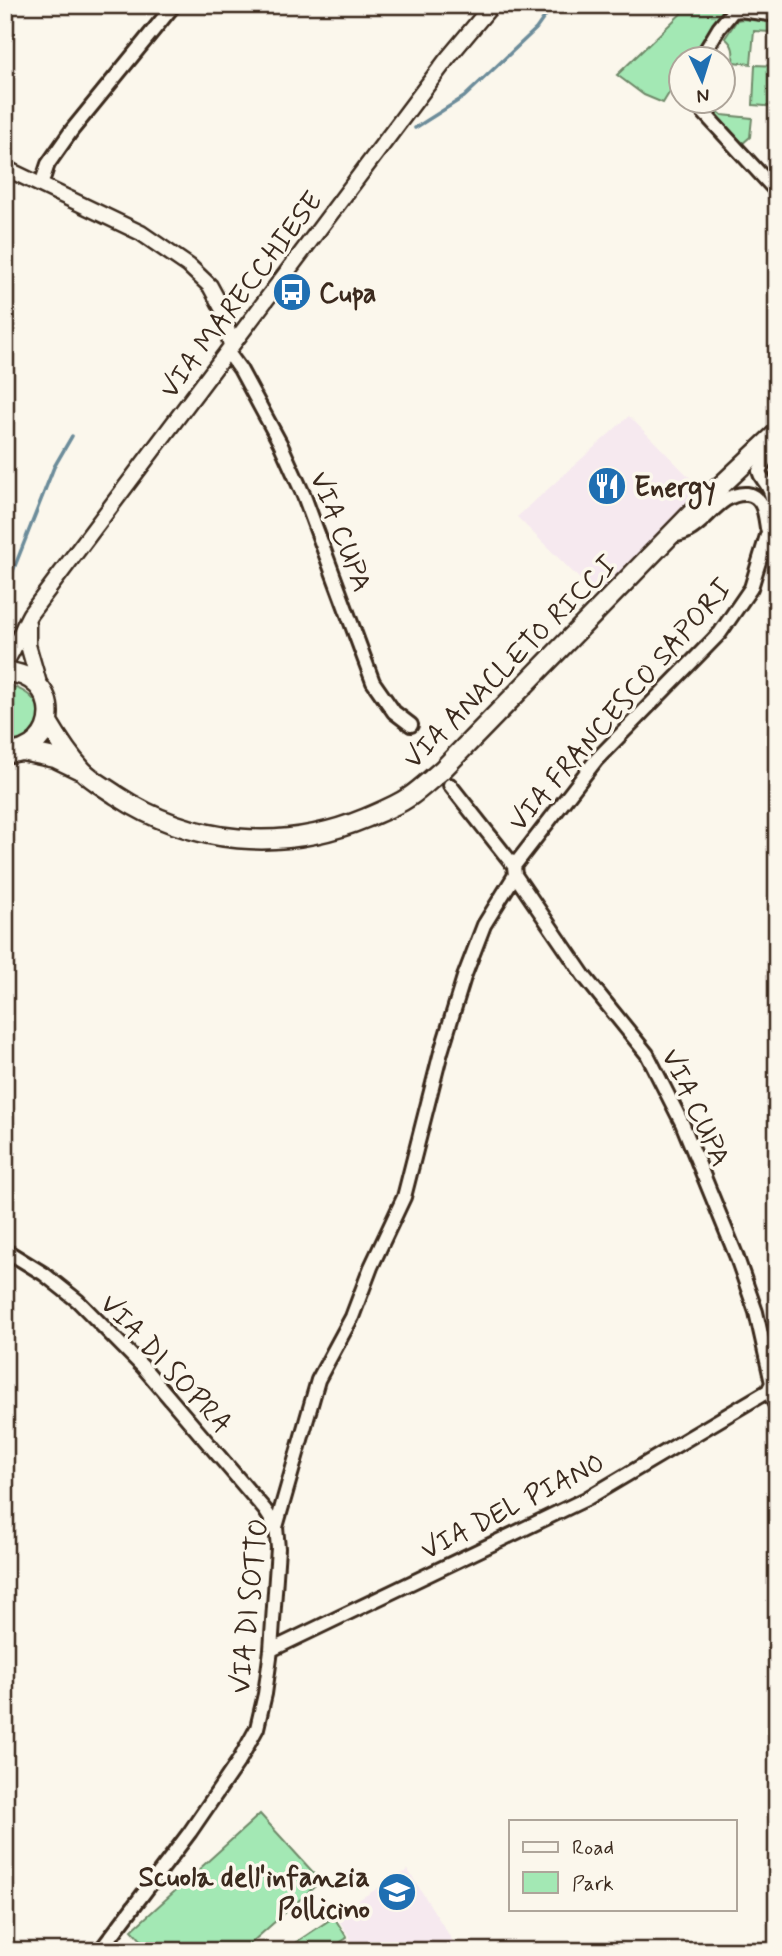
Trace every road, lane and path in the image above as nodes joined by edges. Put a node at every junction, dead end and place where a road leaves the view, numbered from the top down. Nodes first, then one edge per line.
1 (174, 5) edge
2 (492, 5) edge
3 (777, 15) edge
4 (709, 46) edge
5 (707, 116) edge
6 (5, 167) edge
7 (41, 185) junction
8 (777, 192) edge
9 (229, 349) junction
10 (777, 433) edge
11 (777, 448) edge
12 (768, 531) junction
13 (668, 537) junction
14 (30, 614) junction
15 (5, 663) edge
16 (5, 672) edge
17 (40, 687) junction
18 (48, 722) junction
19 (411, 724) dead end
20 (14, 752) edge
21 (82, 771) junction
22 (450, 785) dead end
23 (515, 870) junction
24 (5, 1250) edge
25 (772, 1385) edge
26 (777, 1407) edge
27 (276, 1527) junction
28 (271, 1650) junction
29 (100, 1951) edge

1 - 7 street
2 - 9 street, VIA MARECCHIESE
3 - 4 street
5 - 8 street
6 - 7 street
7 - 9 street
9 - 14 street, VIA MARECCHIESE
9 - 19 street, VIA CUPA
10 - 13 main road, VIA ANACLETO RICCI
11 - 12 street, VIA FRANCESCO SAPORI
12 - 13 street
12 - 23 street, VIA FRANCESCO SAPORI
13 - 21 main road, VIA ANACLETO RICCI
14 - 15 street, VIA MARECCHIESE
14 - 17 street
16 - 17 main road
17 - 18 main road
18 - 20 main road
18 - 21 main road, VIA ANACLETO RICCI
20 - 21 main road, VIA ANACLETO RICCI
22 - 23 street, VIA CUPA
23 - 25 street, VIA CUPA
23 - 27 street, VIA DI SOTTO
24 - 27 street, VIA DI SOPRA
25 - 26 street, VIA CUPA
25 - 28 street, VIA DEL PIANO
27 - 28 street, VIA DI SOTTO
28 - 29 street, VIA DI SOTTO

